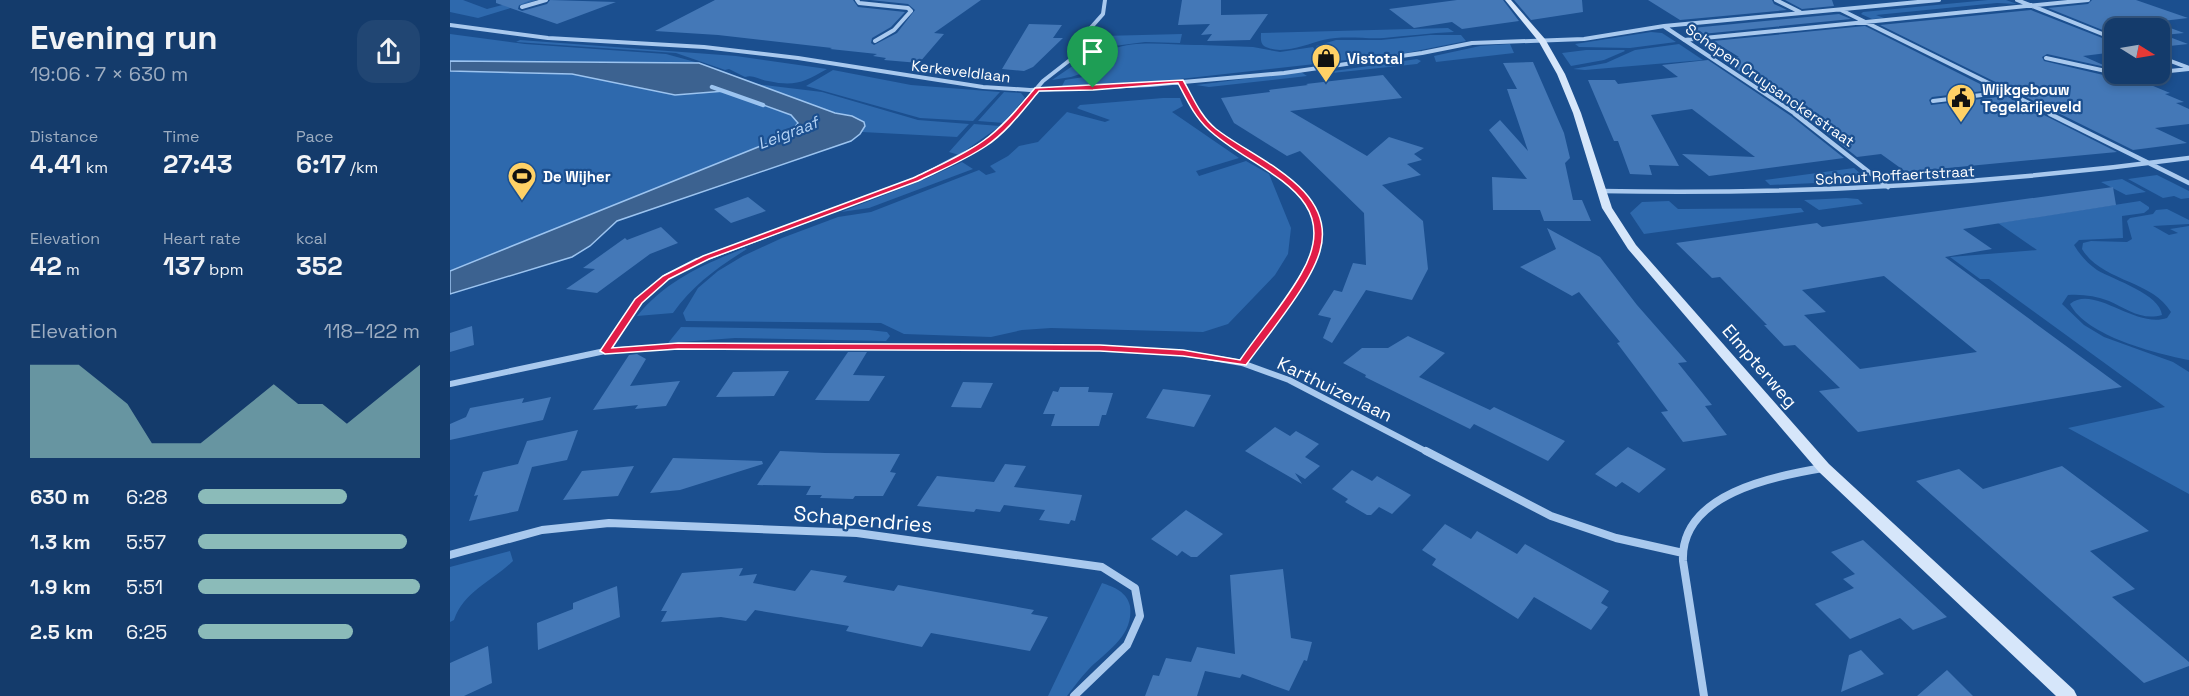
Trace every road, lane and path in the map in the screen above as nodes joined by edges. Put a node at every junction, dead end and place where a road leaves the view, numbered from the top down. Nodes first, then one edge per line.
1 (546, 0) edge
2 (857, 0) edge
3 (1105, 0) edge
4 (1508, 0) edge
5 (1776, 0) edge
6 (1939, 0) edge
7 (2017, 0) edge
8 (2088, 0) edge
9 (2032, 6) junction
10 (522, 7) dead end
11 (1840, 9) junction
12 (1801, 13) junction
13 (1865, 22) junction
14 (450, 25) edge
15 (1664, 26) junction
16 (2104, 35) edge
17 (1684, 40) junction
18 (875, 41) dead end
19 (1542, 41) junction
20 (2046, 58) dead end
21 (2170, 61) edge
22 (2189, 69) edge
23 (2104, 70) edge
24 (2170, 71) edge
25 (1180, 81) junction
26 (1038, 90) junction
27 (2006, 92) junction
28 (1933, 101) dead end
29 (2189, 158) edge
30 (2149, 164) junction
31 (2189, 183) edge
32 (1888, 187) junction
33 (1601, 191) junction
34 (605, 351) junction
35 (1242, 363) junction
36 (450, 384) edge
37 (1824, 468) junction
38 (1683, 553) junction
39 (450, 555) edge
40 (1074, 696) edge
41 (1704, 696) edge
42 (2068, 696) edge

1 - 10 street
2 - 18 street
3 - 26 street
4 - 19 street, Elmpterweg
5 - 12 street
6 - 11 street, Kerkeveldlaan
7 - 9 street
8 - 9 street
9 - 13 street
9 - 16 street
11 - 12 street, Kerkeveldlaan
11 - 13 street
12 - 15 street, Kerkeveldlaan
13 - 17 street
13 - 27 street
14 - 26 street, Kerkeveldlaan
15 - 17 street, Schepen Cruysanckerstraat
15 - 19 street, Kerkeveldlaan
17 - 32 street, Schepen Cruysanckerstraat
19 - 25 street, Kerkeveldlaan
19 - 33 street, Elmpterweg
20 - 23 street
21 - 22 street
22 - 24 street
25 - 26 street, Kerkeveldlaan
25 - 35 street
26 - 34 street
27 - 28 street
27 - 30 street
29 - 30 street, Schout Roffaertstraat
30 - 31 street
30 - 32 street, Schout Roffaertstraat
32 - 33 street, Schout Roffaertstraat
33 - 37 street, Elmpterweg
34 - 35 street, Karthuizerlaan
34 - 36 street, Karthuizerlaan
35 - 38 street, Karthuizerlaan
37 - 38 street
37 - 42 street, Elmpterweg
38 - 41 street
39 - 40 street, Schapendries

